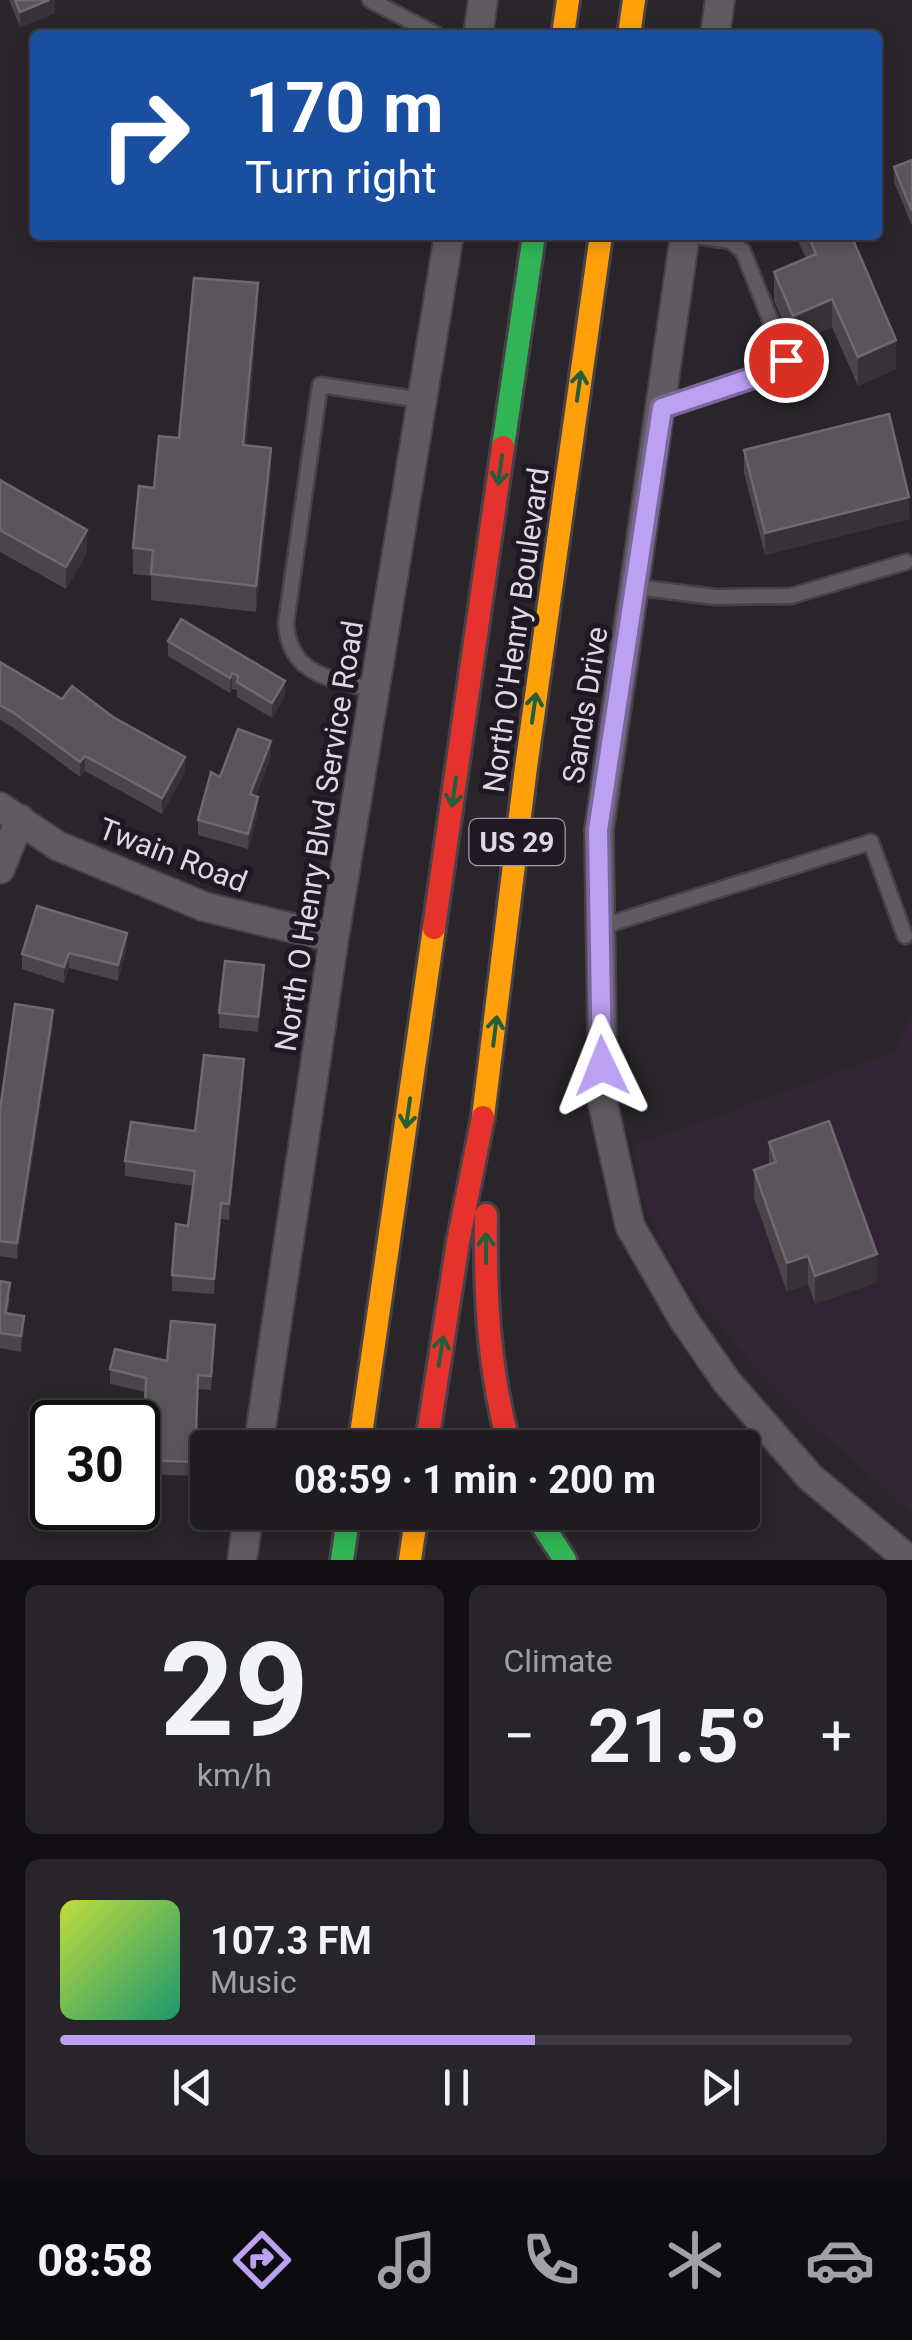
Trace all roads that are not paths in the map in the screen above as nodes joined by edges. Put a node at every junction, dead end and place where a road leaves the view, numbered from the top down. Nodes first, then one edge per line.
1 (370, 0) edge
2 (484, 0) edge
3 (568, 0) edge
4 (634, 0) edge
5 (720, 0) edge
6 (427, 30) edge
7 (479, 30) edge
8 (564, 30) edge
9 (630, 30) edge
10 (715, 30) edge
11 (447, 240) edge
12 (533, 240) edge
13 (600, 240) edge
14 (685, 240) edge
15 (723, 240) edge
16 (422, 400) junction
17 (662, 408) junction
18 (906, 562) dead end
19 (636, 587) junction
20 (374, 690) junction
21 (10, 813) edge
22 (0, 869) edge
23 (599, 927) junction
24 (905, 936) dead end
25 (334, 938) junction
26 (488, 1096) junction
27 (261, 1430) edge
28 (362, 1430) edge
29 (429, 1430) edge
30 (505, 1430) edge
31 (246, 1530) edge
32 (346, 1530) edge
33 (414, 1530) edge
34 (545, 1530) edge
35 (242, 1560) edge
36 (342, 1560) edge
37 (410, 1560) edge
38 (564, 1560) edge
39 (909, 1560) edge

1 - 6 lane
2 - 7 street
3 - 8 highway
4 - 9 highway
5 - 10 street
11 - 16 street, North O Henry Blvd Service Road
12 -> 28 highway, North O'Henry Boulevard / US 29
26 -> 13 highway, North O'Henry Boulevard / US 29
14 - 17 street, Sands Drive
15 - 17 lane
16 - 20 street, North O Henry Blvd Service Road
16 - 20 lane
17 - 19 street, Sands Drive
18 - 19 lane
19 - 23 street, Sands Drive
20 - 25 street, North O Henry Blvd Service Road
21 - 22 street
21 - 25 street, Twain Road
23 - 24 lane
23 - 39 street, Sands Drive
25 - 27 street, North O Henry Blvd Service Road
29 -> 26 highway, North O'Henry Boulevard / US 29
30 -> 26 highway
31 - 35 street
32 - 36 highway
33 - 37 highway
34 - 38 highway

